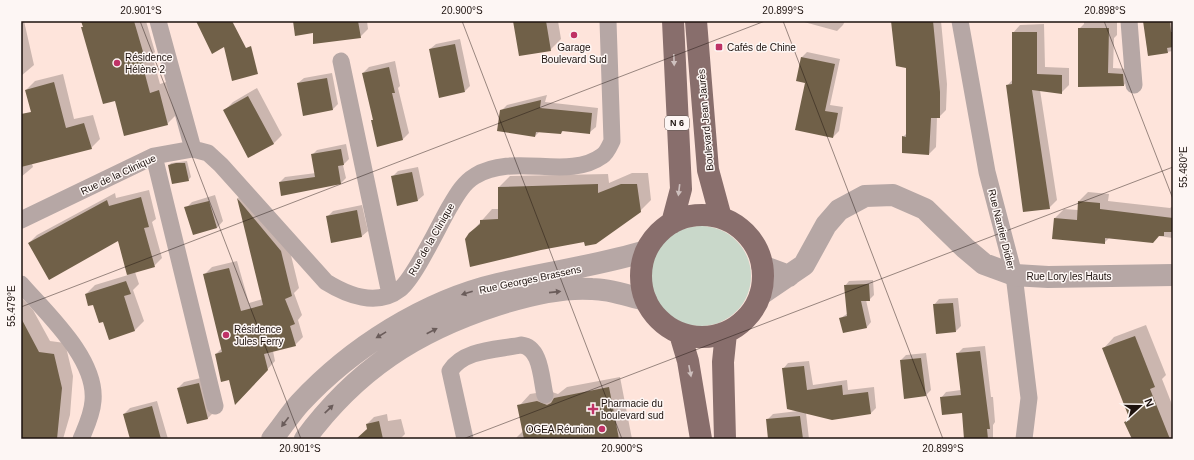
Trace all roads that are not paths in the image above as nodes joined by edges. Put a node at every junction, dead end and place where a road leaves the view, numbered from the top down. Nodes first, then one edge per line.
1 (158, 21) edge
2 (608, 21) edge
3 (673, 21) edge
4 (696, 21) edge
5 (960, 21) edge
6 (1130, 21) edge
7 (341, 61) dead end
8 (1134, 85) dead end
9 (193, 149) junction
10 (154, 156) junction
11 (721, 218) junction
12 (21, 220) edge
13 (672, 223) junction
14 (646, 252) junction
15 (762, 266) junction
16 (1014, 275) junction
17 (1173, 275) edge
18 (789, 276) junction
19 (21, 284) edge
20 (390, 294) junction
21 (760, 295) junction
22 (646, 300) junction
23 (726, 333) junction
24 (680, 334) junction
25 (545, 395) dead end
26 (215, 406) dead end
27 (80, 439) edge
28 (272, 439) edge
29 (304, 439) edge
30 (465, 439) edge
31 (701, 439) edge
32 (725, 439) edge
33 (1024, 439) edge

1 - 9 street
2 - 20 street, Rue de la Clinique
3 -> 13 main road, N 6
4 - 11 main road, Boulevard Jean Jaurès / N 6
5 - 16 street, Rue Nantier Didier
6 - 8 street
7 - 20 street
9 - 10 street, Rue de la Clinique
9 - 20 street, Rue de la Clinique
10 - 12 street, Rue de la Clinique
10 - 26 street
11 - 13 main road
11 - 15 main road
13 - 14 main road
14 - 22 main road
14 -> 28 street, Rue Georges Brassens
15 - 18 street
15 - 21 main road
16 - 17 street, Rue Lory les Hauts
16 - 18 street, Rue Lory les Hauts
16 - 33 street, Rue Nantier Didier
18 - 21 street, Rue Lory les Hauts
19 - 27 street
21 - 23 main road
22 - 24 main road
29 -> 22 street
23 - 24 main road
23 - 32 main road
24 -> 31 main road
25 - 30 street

